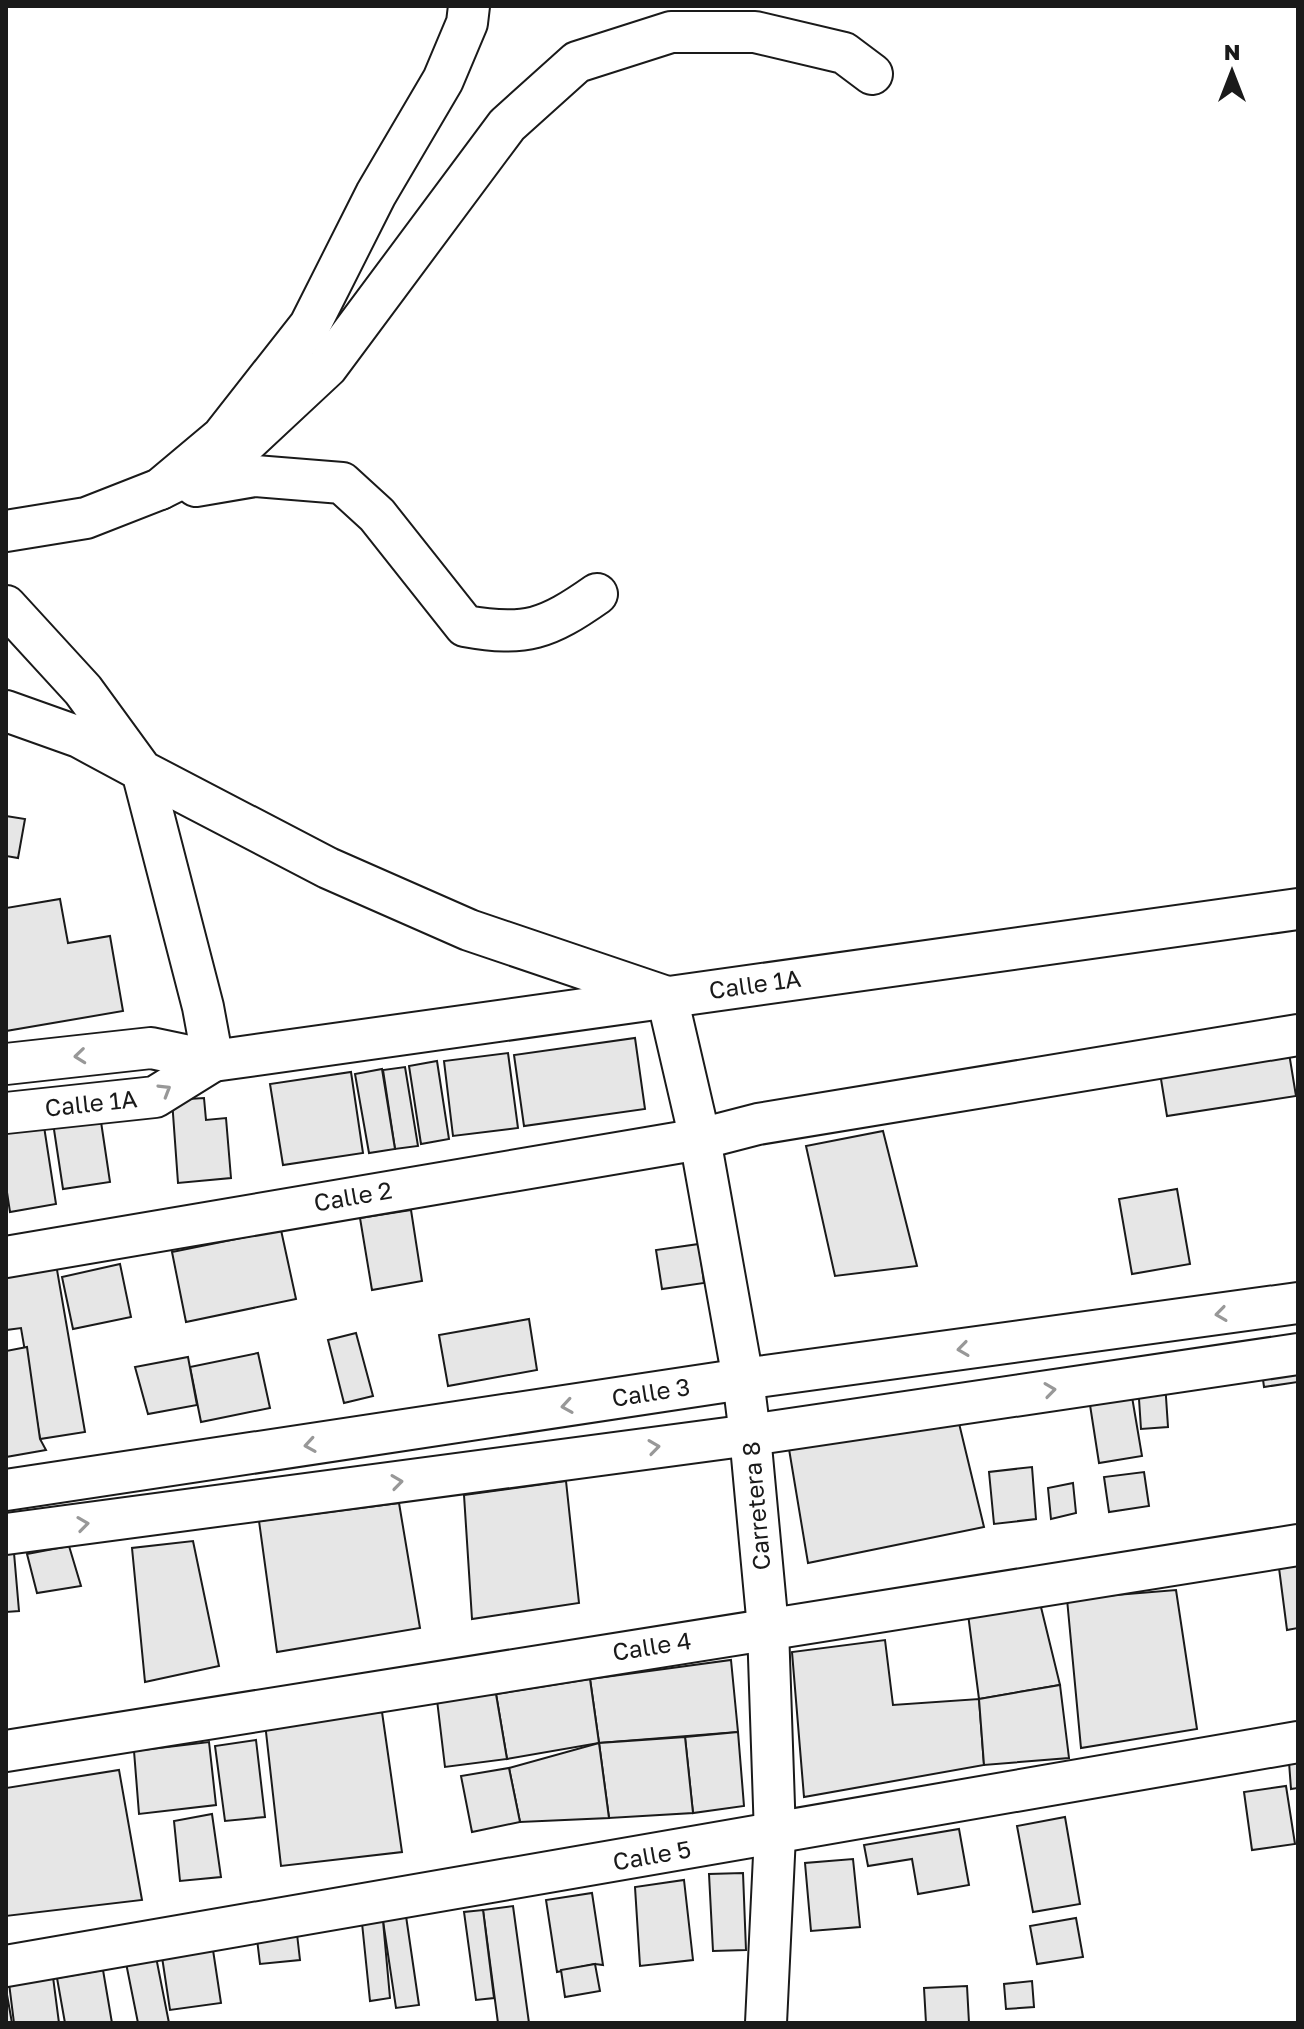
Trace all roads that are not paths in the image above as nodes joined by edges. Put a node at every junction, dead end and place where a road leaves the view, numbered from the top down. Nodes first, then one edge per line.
1 (469, 6) edge
2 (872, 74) dead end
3 (160, 489) junction
4 (6, 531) edge
5 (597, 594) dead end
6 (6, 606) edge
7 (6, 711) edge
8 (142, 771) junction
9 (1298, 909) edge
10 (667, 997) junction
11 (1298, 1035) edge
12 (213, 1061) junction
13 (6, 1064) edge
14 (6, 1113) edge
15 (700, 1139) junction
16 (6, 1257) edge
17 (1298, 1303) edge
18 (1298, 1354) edge
19 (743, 1379) junction
20 (750, 1435) junction
21 (6, 1490) edge
22 (6, 1534) edge
23 (1298, 1545) edge
24 (768, 1628) junction
25 (1298, 1742) edge
26 (6, 1751) edge
27 (775, 1835) junction
28 (6, 1966) edge
29 (766, 2023) edge

1 - 3 street
2 - 3 street
3 - 4 street
3 - 5 street
6 - 8 street
7 - 8 street
8 - 10 street
8 - 12 street
9 - 10 street, Calle 1A
10 - 12 street, Calle 1A
10 - 15 street, Carretera 8
11 - 15 street, Calle 2
12 -> 13 street, Calle 1A
14 -> 12 street, Calle 1A
15 - 16 street, Calle 2
15 - 19 street, Carretera 8
17 -> 19 street, Calle 3
20 -> 18 street
19 - 20 street, Carretera 8
19 -> 21 street, Calle 3
22 -> 20 street
20 - 24 street, Carretera 8
23 - 24 street, Calle 4
24 - 26 street, Calle 4
24 - 27 street, Carretera 8
25 - 27 street, Calle 5
27 - 28 street, Calle 5
27 - 29 street, Carretera 8

